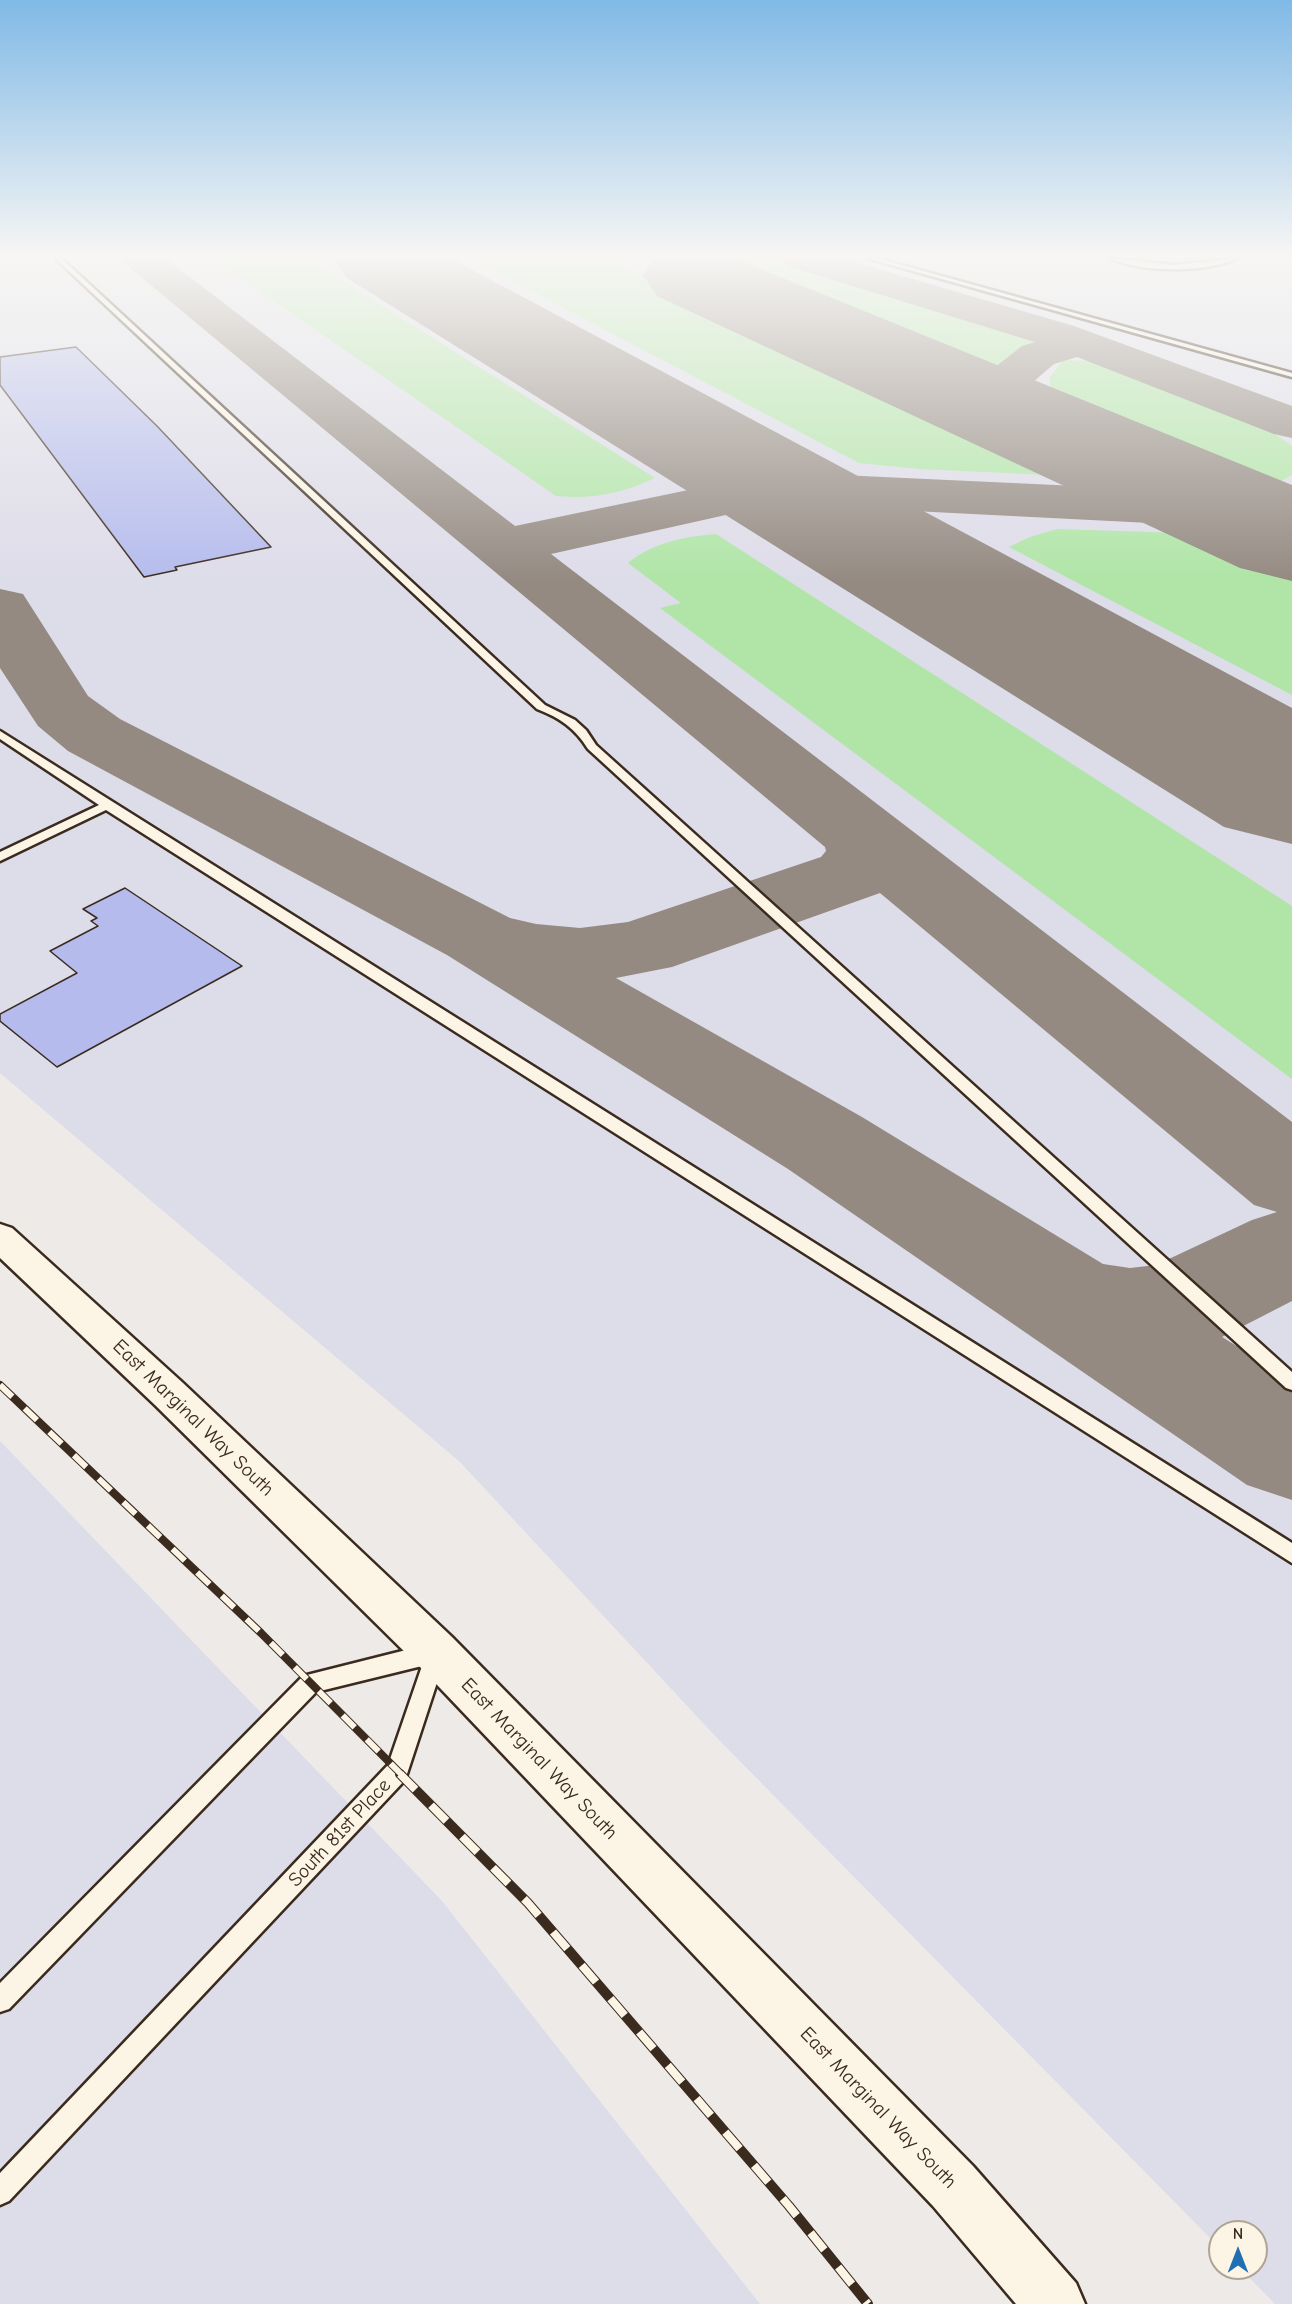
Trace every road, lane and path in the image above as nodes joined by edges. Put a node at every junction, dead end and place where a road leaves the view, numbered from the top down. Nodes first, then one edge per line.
1 (173, 366) edge
2 (1258, 366) edge
3 (1292, 375) edge
4 (0, 734) edge
5 (107, 805) junction
6 (0, 857) edge
7 (0, 1237) edge
8 (1292, 1383) edge
9 (1292, 1554) edge
10 (436, 1652) junction
11 (0, 2000) edge
12 (0, 2192) edge
13 (1055, 2304) edge

1 - 8 lane
2 - 3 lane
4 - 5 lane
5 - 6 lane
5 - 9 lane
7 - 10 main road, East Marginal Way South
10 - 11 lane
10 - 12 lane, South 81st Place
10 - 13 main road, East Marginal Way South

